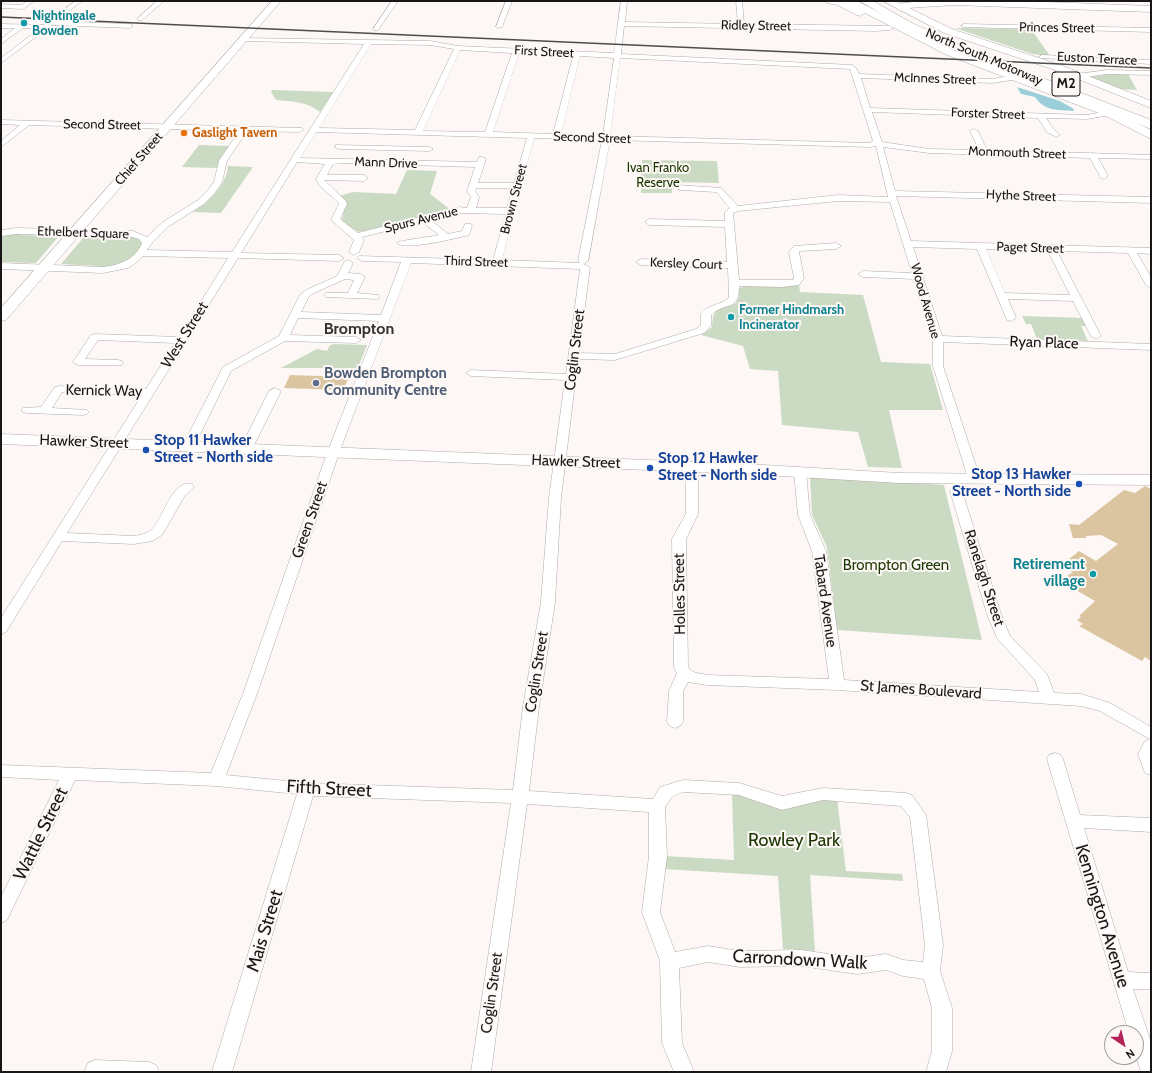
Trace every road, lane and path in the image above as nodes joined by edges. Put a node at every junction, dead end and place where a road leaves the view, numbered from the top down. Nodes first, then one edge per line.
1 (31, 1) edge
2 (79, 1) edge
3 (161, 1) edge
4 (277, 1) edge
5 (395, 1) edge
6 (509, 1) edge
7 (624, 1) edge
8 (739, 1) edge
9 (830, 1) edge
10 (850, 1) edge
11 (865, 1) edge
12 (877, 1) edge
13 (888, 1) edge
14 (938, 1) edge
15 (965, 2) edge
16 (1, 6) edge
17 (901, 8) junction
18 (1151, 9) edge
19 (63, 13) dead end
20 (140, 19) dead end
21 (621, 24) junction
22 (1, 26) edge
23 (22, 26) junction
24 (130, 26) dead end
25 (741, 26) junction
26 (964, 26) dead end
27 (45, 27) junction
28 (499, 27) dead end
29 (890, 28) junction
30 (376, 29) dead end
31 (1151, 30) edge
32 (948, 31) junction
33 (244, 39) junction
34 (369, 41) junction
35 (1, 42) edge
36 (930, 43) junction
37 (1, 47) edge
38 (18, 47) junction
39 (458, 48) junction
40 (516, 51) junction
41 (577, 54) junction
42 (617, 56) junction
43 (1042, 57) dead end
44 (1, 61) edge
45 (1151, 62) edge
46 (1151, 73) edge
47 (857, 76) junction
48 (1078, 76) junction
49 (1014, 78) junction
50 (1151, 105) edge
51 (867, 110) junction
52 (1151, 110) edge
53 (1108, 113) junction
54 (1040, 115) junction
55 (1151, 117) edge
56 (1, 122) edge
57 (27, 123) junction
58 (1151, 125) edge
59 (168, 126) junction
60 (245, 128) junction
61 (299, 130) dead end
62 (313, 130) junction
63 (1151, 130) edge
64 (974, 131) dead end
65 (418, 133) junction
66 (488, 135) junction
67 (1056, 135) dead end
68 (1151, 135) edge
69 (531, 136) junction
70 (556, 137) junction
71 (607, 138) junction
72 (1, 145) edge
73 (878, 145) junction
74 (339, 147) dead end
75 (407, 148) junction
76 (429, 149) dead end
77 (983, 151) junction
78 (1092, 155) junction
79 (1151, 157) edge
80 (295, 160) junction
81 (330, 163) junction
82 (400, 163) junction
83 (1104, 176) dead end
84 (322, 177) junction
85 (364, 179) dead end
86 (473, 185) junction
87 (517, 186) junction
88 (681, 187) dead end
89 (892, 196) junction
90 (1151, 200) edge
91 (471, 209) junction
92 (736, 209) junction
93 (511, 211) junction
94 (424, 219) junction
95 (650, 222) dead end
96 (729, 224) junction
97 (468, 226) dead end
98 (1, 233) edge
99 (74, 233) junction
100 (356, 236) junction
101 (447, 237) junction
102 (143, 239) junction
103 (402, 242) dead end
104 (909, 244) junction
105 (836, 246) dead end
106 (980, 246) junction
107 (1051, 248) junction
108 (1131, 251) junction
109 (1151, 251) edge
110 (141, 252) junction
111 (235, 255) junction
112 (358, 255) junction
113 (344, 260) junction
114 (407, 260) junction
115 (497, 262) junction
116 (641, 262) dead end
117 (732, 265) junction
118 (1, 266) edge
119 (584, 266) junction
120 (44, 268) junction
121 (864, 274) dead end
122 (342, 276) junction
123 (918, 276) junction
124 (734, 283) junction
125 (1151, 285) edge
126 (329, 295) dead end
127 (351, 296) junction
128 (1003, 296) junction
129 (374, 297) dead end
130 (1077, 298) junction
131 (295, 315) junction
132 (1, 317) edge
133 (385, 318) junction
134 (1011, 318) dead end
135 (1096, 336) dead end
136 (283, 338) junction
137 (938, 339) junction
138 (182, 340) junction
139 (356, 340) dead end
140 (1151, 347) edge
141 (575, 352) junction
142 (471, 373) dead end
143 (111, 374) dead end
144 (572, 377) junction
145 (275, 391) dead end
146 (150, 392) junction
147 (27, 410) dead end
148 (44, 411) junction
149 (83, 412) dead end
150 (1, 439) edge
151 (118, 443) junction
152 (188, 446) junction
153 (246, 449) junction
154 (333, 453) junction
155 (560, 461) junction
156 (692, 466) junction
157 (800, 472) junction
158 (974, 478) junction
159 (1151, 480) edge
160 (188, 487) dead end
161 (956, 490) dead end
162 (58, 537) junction
163 (1, 629) edge
164 (684, 673) junction
165 (837, 685) junction
166 (1048, 698) junction
167 (675, 722) dead end
168 (1151, 734) edge
169 (1151, 745) edge
170 (1055, 759) dead end
171 (1151, 769) edge
172 (1, 771) edge
173 (70, 774) junction
174 (216, 780) junction
175 (307, 789) junction
176 (520, 797) junction
177 (657, 806) junction
178 (1073, 820) junction
179 (1151, 825) edge
180 (1, 915) edge
181 (669, 961) junction
182 (931, 971) junction
183 (1121, 980) junction
184 (1151, 981) edge
185 (95, 1070) dead end
186 (149, 1072) edge
187 (222, 1072) edge
188 (481, 1072) edge
189 (684, 1072) edge
190 (936, 1072) edge
191 (1151, 1072) edge

1 - 16 street
2 - 19 street
3 - 20 street
4 - 33 street, Chief Street
5 - 30 street
6 - 28 street
7 - 21 street, Coglin Street
8 - 25 street
9 - 29 main road
10 - 36 main road
11 - 58 highway, North South Motorway / M2
12 - 55 highway, North South Motorway / M2
13 - 17 main road
14 - 15 highway
15 - 17 highway
15 - 18 highway
17 - 32 main road
21 - 25 street, Ridley Street
21 - 42 street, Coglin Street
22 - 23 street
23 - 27 street
23 - 35 street
24 - 27 street
25 - 29 street, Ridley Street
26 - 31 street, Princes Street
27 - 38 street
29 - 36 main road
32 - 48 main road
32 - 52 highway
33 - 34 street, First Street
33 - 59 street, Chief Street
34 - 39 street, First Street
34 - 62 street, West Street
36 - 49 main road
37 - 38 street
38 - 44 street
39 - 40 street, First Street
39 - 65 street
40 - 41 street, First Street
40 - 66 street
41 - 42 street, First Street
41 - 70 street
42 - 47 street, First Street
42 - 71 street, Coglin Street
43 - 45 street, Euston Terrace
46 - 48 street
47 - 49 street, McInnes Street
47 - 51 street, Wood Avenue
48 - 50 main road
49 - 53 main road
51 - 54 street, Forster Street
51 - 73 street, Wood Avenue
53 - 54 street, Forster Street
53 - 63 highway
53 - 68 main road
54 - 67 street
56 - 57 street, Second Street
57 - 59 street, Second Street
57 - 72 street
59 - 60 street, Second Street
59 - 99 street, Chief Street
60 - 61 street, Second Street
60 - 102 street
62 - 65 street, Second Street
62 - 80 street, West Street
64 - 77 street
65 - 66 street, Second Street
66 - 69 street, Second Street
69 - 70 street, Second Street
69 - 87 street, Brown Street
70 - 71 street, Second Street
71 - 73 street, Second Street
71 - 119 street, Coglin Street
73 - 77 street, Monmouth Street
73 - 89 street, Wood Avenue
74 - 75 street
75 - 76 street
75 - 82 street
77 - 78 street, Monmouth Street
78 - 79 street, Monmouth Street
78 - 83 street
80 - 81 street, Mann Drive
80 - 111 street, West Street
81 - 82 street, Mann Drive
81 - 84 street
82 - 86 street, Mann Drive
84 - 85 street
84 - 100 street
86 - 87 street
86 - 91 street
87 - 93 street, Brown Street
88 - 92 street
89 - 90 street, Hythe Street
89 - 92 street, Hythe Street
89 - 104 street, Wood Avenue
91 - 93 street, Spurs Avenue
91 - 94 street, Spurs Avenue
92 - 96 street
93 - 115 street, Brown Street
94 - 100 street, Spurs Avenue
94 - 101 street
95 - 96 street
96 - 117 street
97 - 101 street
98 - 99 street, Ethelbert Square
99 - 102 street, Ethelbert Square
99 - 120 street, Chief Street
100 - 112 street
101 - 103 street
102 - 110 street, Ethelbert Square
104 - 106 street, Paget Street
104 - 123 street, Wood Avenue
105 - 124 street
106 - 107 street, Paget Street
106 - 128 street
107 - 108 street, Paget Street
107 - 130 street
108 - 109 street, Paget Street
108 - 125 street
110 - 111 street
110 - 120 street, Ethelbert Square
111 - 113 street
111 - 138 street, West Street
112 - 113 street
112 - 114 street, Third Street
113 - 122 street
114 - 115 street, Third Street
114 - 133 street, Green Street
115 - 119 street, Third Street
116 - 117 street, Kersley Court
117 - 124 street
118 - 120 street, Ethelbert Square
119 - 141 street, Coglin Street
120 - 132 street, Chief Street
121 - 123 street
122 - 127 street
122 - 131 street
123 - 137 street, Wood Avenue
124 - 141 street
126 - 127 street
127 - 129 street
128 - 130 street
128 - 134 street
130 - 135 street
131 - 133 street
131 - 136 street
133 - 154 street, Green Street
136 - 139 street
136 - 152 street
137 - 140 street, Ryan Place
137 - 158 street, Wood Avenue
138 - 143 street
138 - 146 street, West Street
141 - 144 street, Coglin Street
142 - 144 street
144 - 155 street, Coglin Street
145 - 153 street
146 - 148 street, Kernick Way
146 - 151 street, West Street
147 - 148 street, Kernick Way
148 - 149 street, Kernick Way
150 - 151 street, Hawker Street
151 - 152 street, Hawker Street
151 - 162 street, West Street
152 - 153 street, Hawker Street
153 - 154 street, Hawker Street
154 - 155 street, Hawker Street
154 - 174 street, Green Street
155 - 156 street, Hawker Street
155 - 176 street, Coglin Street
156 - 157 street, Hawker Street
156 - 164 street, Holles Street
157 - 158 street, Hawker Street
157 - 165 street, Tabard Avenue
158 - 159 street, Hawker Street
160 - 162 street
161 - 166 street, Ranelagh Street
162 - 163 street, West Street
164 - 165 street, St James Boulevard
164 - 167 street
165 - 166 street, St James Boulevard
166 - 168 street, St James Boulevard
169 - 171 street
170 - 178 street, Kennington Avenue
172 - 173 street, Fifth Street
173 - 174 street, Fifth Street
173 - 180 street, Wattle Street
174 - 175 street, Fifth Street
175 - 176 street, Fifth Street
175 - 187 street, Mais Street
176 - 177 street, Fifth Street
176 - 188 street, Coglin Street
177 - 181 street
177 - 182 street
178 - 179 street
178 - 183 street, Kennington Avenue
181 - 182 street, Carrondown Walk
181 - 189 street
182 - 190 street
183 - 184 street
183 - 191 street, Kennington Avenue
185 - 186 street

